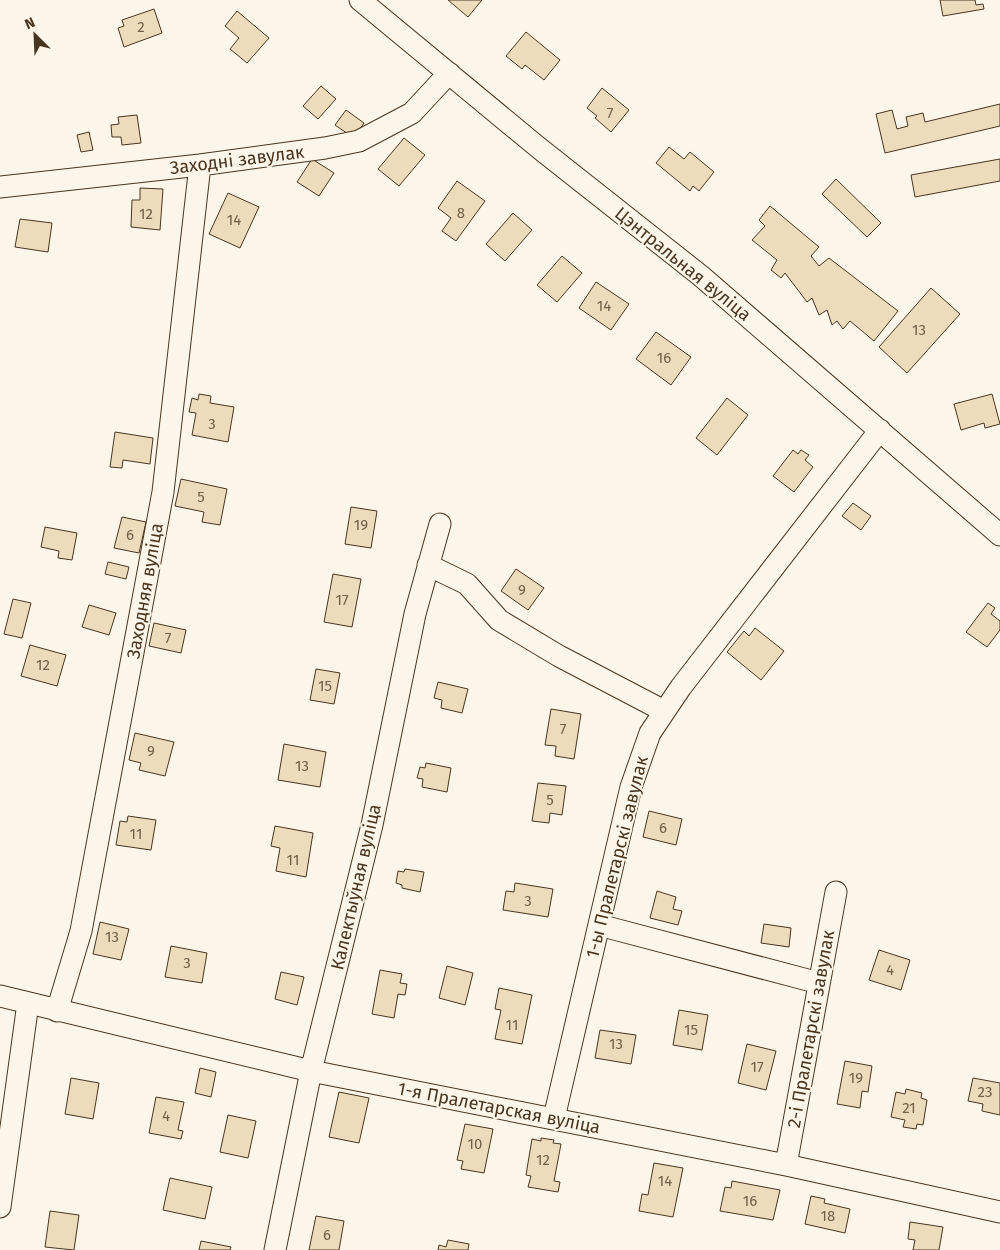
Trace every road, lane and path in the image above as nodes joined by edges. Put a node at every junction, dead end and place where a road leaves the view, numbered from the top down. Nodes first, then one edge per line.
1 (360, 0) edge
2 (449, 72) junction
3 (200, 165) junction
4 (0, 187) edge
5 (880, 430) junction
6 (440, 524) dead end
7 (1000, 534) edge
8 (428, 566) junction
9 (664, 711) junction
10 (836, 892) dead end
11 (599, 925) junction
12 (819, 983) junction
13 (0, 996) edge
14 (28, 1003) junction
15 (57, 1011) junction
16 (311, 1071) junction
17 (554, 1118) junction
18 (786, 1165) junction
19 (0, 1206) edge
20 (1000, 1212) edge
21 (275, 1250) edge

1 - 2 street, Цэнтральная вуліца
2 - 3 street, Заходні завулак
2 - 5 street, Цэнтральная вуліца
3 - 4 street, Заходні завулак
3 - 15 street, Заходняя вуліца
5 - 7 street, Цэнтральная вуліца
5 - 9 street, 1-ы Пралетарскі завулак
6 - 8 street, Калектыўная вуліца
8 - 9 street
8 - 16 street, Калектыўная вуліца
9 - 11 street, 1-ы Пралетарскі завулак
10 - 12 street, 2-і Пралетарскі завулак
11 - 12 street
11 - 17 street, 1-ы Пралетарскі завулак
12 - 18 street, 2-і Пралетарскі завулак
13 - 14 street, 1-я Пралетарская вуліца
14 - 15 street, 1-я Пралетарская вуліца
14 - 19 street
15 - 16 street, 1-я Пралетарская вуліца
16 - 17 street, 1-я Пралетарская вуліца
16 - 21 street, Калектыўная вуліца
17 - 18 street, 1-я Пралетарская вуліца
18 - 20 street, 1-я Пралетарская вуліца

